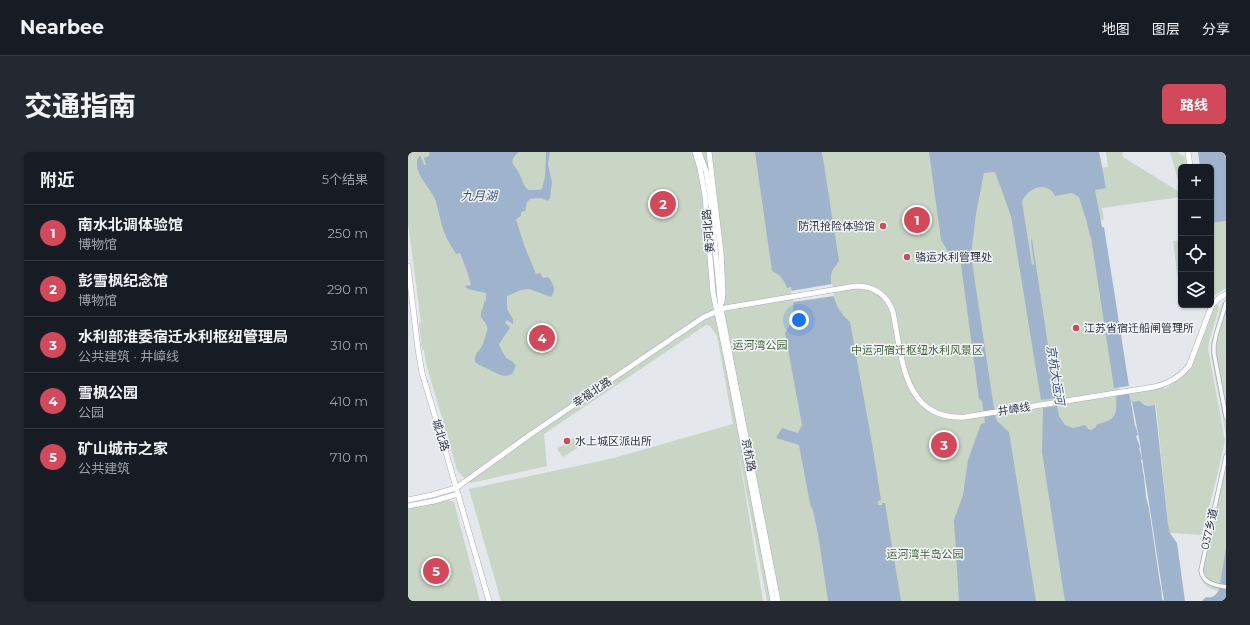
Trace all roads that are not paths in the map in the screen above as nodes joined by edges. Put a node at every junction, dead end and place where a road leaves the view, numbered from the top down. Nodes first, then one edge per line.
1 (694, 152) edge
2 (699, 152) edge
3 (709, 152) edge
4 (1188, 152) edge
5 (1190, 164) edge
6 (408, 266) edge
7 (1226, 294) edge
8 (783, 299) joint
9 (1226, 303) edge
10 (1207, 308) edge
11 (718, 310) junction
12 (1208, 315) junction
13 (1226, 417) edge
14 (1226, 456) edge
15 (457, 491) junction
16 (408, 500) edge
17 (408, 506) edge
18 (1226, 587) edge
19 (488, 601) edge
20 (773, 601) edge
21 (778, 601) edge

1 - 11 main road, 黄河北路
2 - 11 main road, 黄河北路
3 - 11 main road
4 - 5 main road
6 - 15 main road, 城北路
7 - 12 main road, 井嶂线
8 - 11 main road, 幸福北路
8 - 12 main road, 井嶂线
9 - 13 street
10 - 12 main road
11 - 15 main road, 幸福北路
11 - 20 main road, 京杭路
11 - 21 main road, 京杭路
14 - 18 street, 037乡道
15 - 16 main road, 幸福北路
15 - 17 main road, 幸福北路
15 - 19 main road, 城北路

